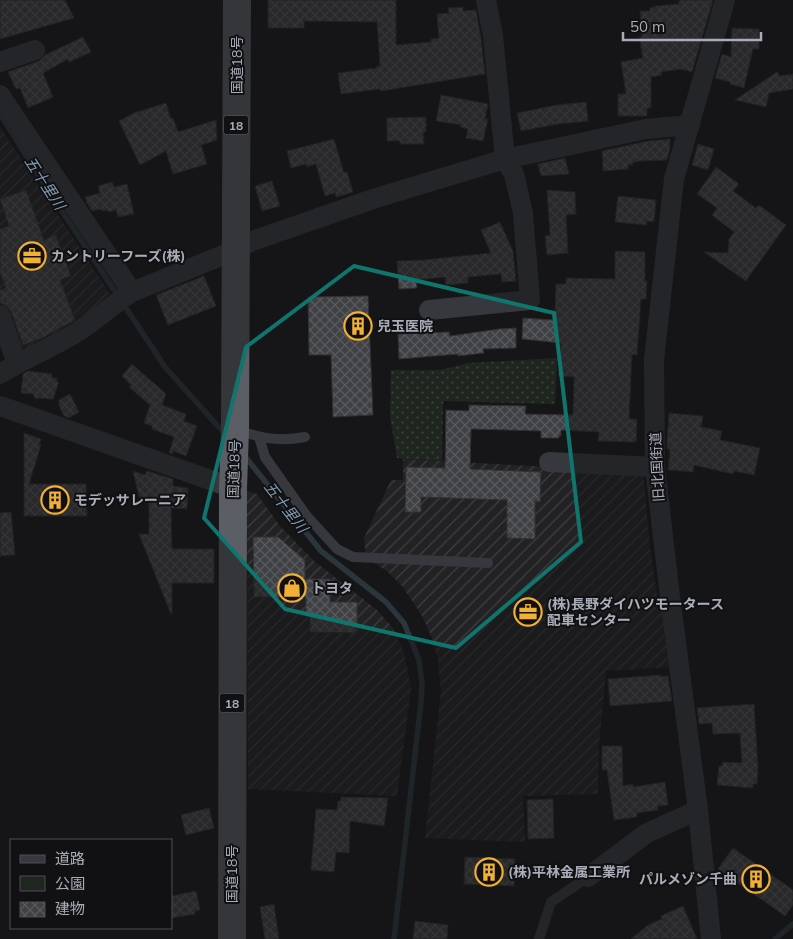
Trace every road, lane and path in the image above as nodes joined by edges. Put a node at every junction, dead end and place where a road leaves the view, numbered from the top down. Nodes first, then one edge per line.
1 (237, 0) edge
2 (486, 0) edge
3 (725, 0) edge
4 (35, 50) dead end
5 (0, 62) edge
6 (0, 95) edge
7 (690, 125) junction
8 (505, 158) junction
9 (236, 250) junction
10 (125, 297) junction
11 (429, 310) dead end
12 (0, 316) edge
13 (8, 369) edge
14 (0, 406) edge
15 (247, 433) junction
16 (305, 437) dead end
17 (549, 462) dead end
18 (655, 467) junction
19 (233, 477) junction
20 (488, 563) dead end
21 (698, 810) junction
22 (588, 878) joint
23 (232, 939) edge
24 (539, 939) edge
25 (711, 939) edge

1 - 9 highway, 国道18号 / 18
2 - 8 street
3 - 7 street, 旧北国街道
4 - 5 street
6 - 10 street
7 - 8 street
7 - 18 street, 旧北国街道
8 - 9 street
8 - 11 street
9 - 10 street
9 - 15 highway, 国道18号 / 18
10 - 13 street
12 - 13 street
14 - 19 street
15 - 16 lane
15 - 19 highway, 国道18号 / 18
15 - 20 lane
17 - 18 street
18 - 21 street, 旧北国街道
19 - 23 highway, 国道18号 / 18
21 - 22 street
21 - 25 street, 旧北国街道
22 - 24 lane

